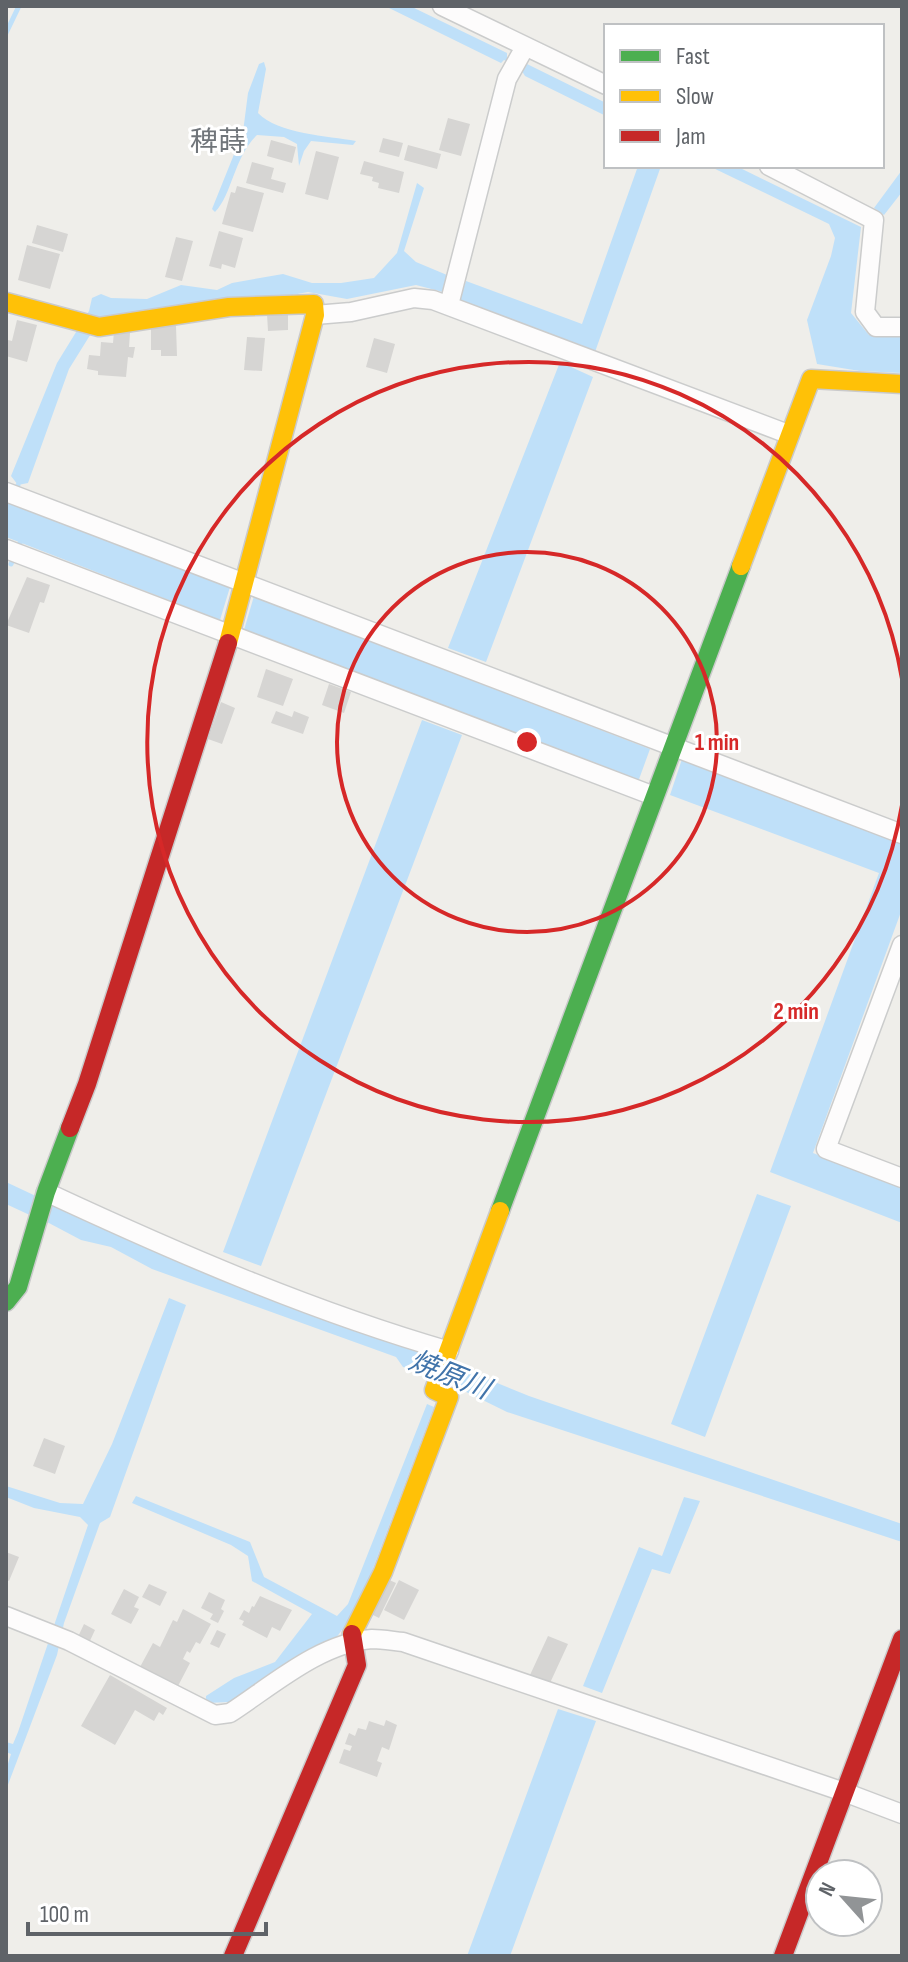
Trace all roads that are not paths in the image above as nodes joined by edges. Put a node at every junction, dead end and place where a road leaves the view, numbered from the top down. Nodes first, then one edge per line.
1 (442, 6) edge
2 (474, 13) edge
3 (522, 52) junction
4 (604, 84) edge
5 (773, 168) edge
6 (452, 293) junction
7 (6, 302) edge
8 (315, 315) junction
9 (902, 327) edge
10 (902, 384) edge
11 (788, 434) junction
12 (12, 494) edge
13 (12, 552) edge
14 (246, 583) junction
15 (231, 635) junction
16 (673, 748) junction
17 (654, 794) junction
18 (902, 834) edge
19 (902, 945) edge
20 (902, 1178) edge
21 (46, 1192) junction
22 (6, 1302) edge
23 (448, 1354) junction
24 (6, 1616) edge
25 (902, 1639) edge
26 (353, 1643) junction
27 (844, 1792) junction
28 (902, 1814) edge
29 (233, 1956) edge
30 (783, 1956) edge

1 - 2 street
2 - 3 street
3 - 4 street
3 - 6 street
5 - 9 street
6 - 8 street
6 - 11 street
7 - 8 street
8 - 14 street
10 - 11 street
11 - 16 street
12 - 14 street
13 - 15 street
14 - 15 street
14 - 16 street
15 - 17 street
15 - 21 street
16 - 17 street
16 - 18 street
17 - 23 street
19 - 20 street
21 - 22 street
21 - 23 street
23 - 26 street
24 - 26 street
25 - 27 street
26 - 27 street
26 - 29 street
27 - 28 street
27 - 30 street

